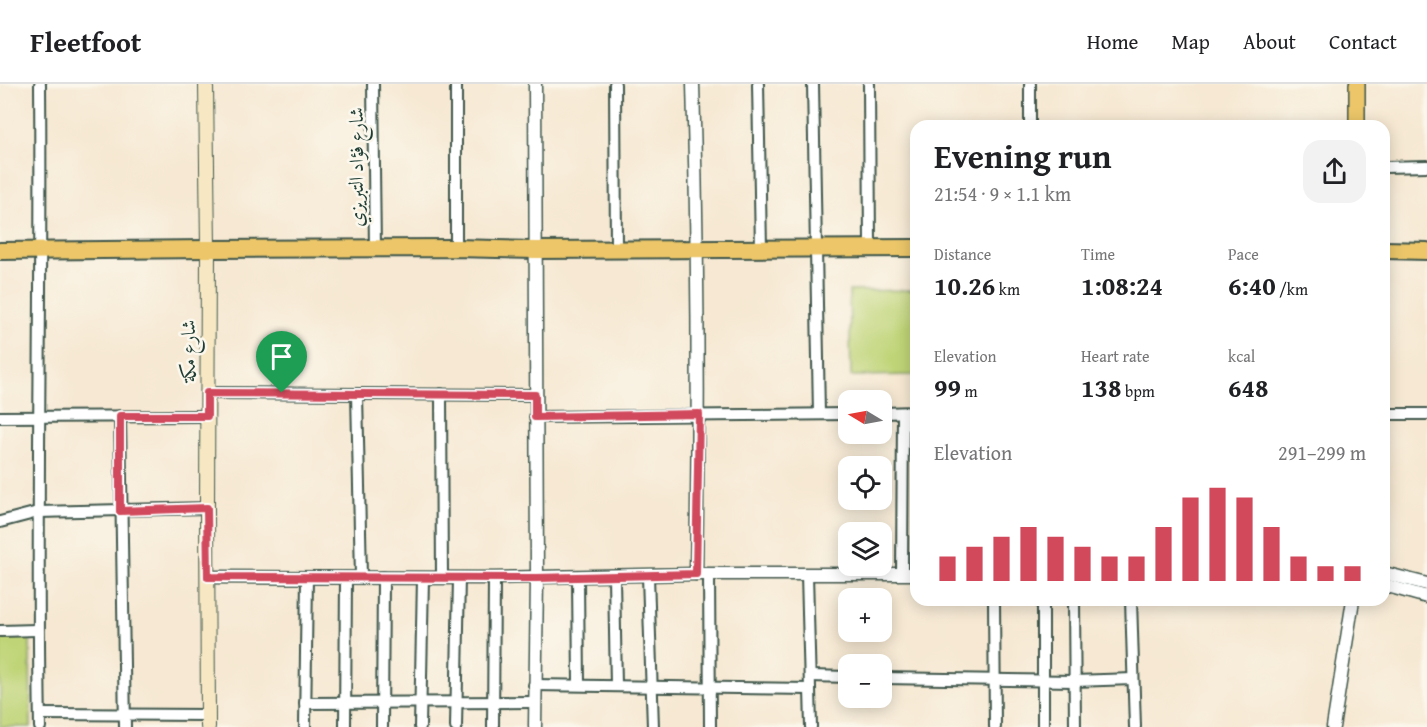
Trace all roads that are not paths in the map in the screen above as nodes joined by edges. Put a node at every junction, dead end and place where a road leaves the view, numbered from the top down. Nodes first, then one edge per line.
1 (40, 84) edge
2 (206, 84) edge
3 (373, 84) edge
4 (456, 84) edge
5 (535, 84) edge
6 (615, 84) edge
7 (693, 84) edge
8 (758, 84) edge
9 (813, 84) edge
10 (869, 84) edge
11 (1030, 84) edge
12 (1357, 84) edge
13 (1030, 120) edge
14 (1357, 120) edge
15 (1427, 166) edge
16 (1390, 167) edge
17 (1390, 240) edge
18 (1427, 240) edge
19 (456, 248) junction
20 (816, 248) junction
21 (870, 248) junction
22 (910, 248) edge
23 (208, 249) junction
24 (375, 249) junction
25 (761, 249) junction
26 (535, 250) junction
27 (616, 250) junction
28 (698, 250) junction
29 (1390, 250) edge
30 (1427, 250) edge
31 (0, 251) edge
32 (41, 251) junction
33 (207, 393) junction
34 (357, 394) junction
35 (441, 394) junction
36 (535, 395) junction
37 (910, 412) edge
38 (892, 413) edge
39 (903, 413) junction
40 (699, 414) junction
41 (819, 414) junction
42 (838, 414) edge
43 (1390, 414) edge
44 (1427, 414) edge
45 (40, 416) junction
46 (120, 416) junction
47 (207, 416) junction
48 (0, 417) edge
49 (535, 417) junction
50 (207, 508) junction
51 (120, 511) junction
52 (38, 512) junction
53 (0, 522) edge
54 (696, 574) junction
55 (709, 574) junction
56 (807, 574) junction
57 (902, 574) junction
58 (910, 574) edge
59 (1390, 575) edge
60 (648, 576) junction
61 (208, 577) junction
62 (307, 577) junction
63 (346, 577) junction
64 (362, 577) junction
65 (383, 577) junction
66 (614, 577) junction
67 (423, 578) junction
68 (442, 578) junction
69 (459, 578) junction
70 (494, 578) junction
71 (537, 578) junction
72 (578, 578) junction
73 (1427, 584) edge
74 (1390, 587) edge
75 (1427, 597) edge
76 (994, 606) edge
77 (1043, 606) edge
78 (1074, 606) edge
79 (1131, 606) edge
80 (1352, 606) edge
81 (37, 630) junction
82 (0, 631) edge
83 (810, 676) junction
84 (838, 677) edge
85 (892, 678) edge
86 (1133, 678) junction
87 (995, 680) junction
88 (1044, 681) junction
89 (1074, 681) junction
90 (534, 685) junction
91 (579, 686) junction
92 (616, 686) junction
93 (652, 687) junction
94 (711, 688) junction
95 (810, 689) junction
96 (382, 702) junction
97 (420, 702) junction
98 (456, 702) junction
99 (492, 702) junction
100 (535, 702) junction
101 (304, 703) junction
102 (345, 703) junction
103 (124, 713) junction
104 (40, 714) junction
105 (208, 721) edge
106 (40, 727) edge
107 (125, 727) edge
108 (305, 727) edge
109 (345, 727) edge
110 (382, 727) edge
111 (420, 727) edge
112 (456, 727) edge
113 (493, 727) edge
114 (535, 727) edge
115 (653, 727) edge
116 (710, 727) edge
117 (811, 727) edge
118 (995, 727) edge
119 (1043, 727) edge
120 (1074, 727) edge
121 (1135, 727) edge
122 (1333, 727) edge

1 - 32 street
2 - 23 main road, شارع مكة
3 - 24 street, شارع فؤاد التبريزي
4 - 19 street
5 - 26 street
6 - 27 street
7 - 28 street
8 - 25 street
9 - 20 street
10 - 21 street
11 - 13 street
12 - 14 main road
15 - 16 street
17 - 18 highway
19 - 24 highway
19 - 26 highway
20 - 21 highway
20 - 25 highway
20 - 41 street
21 - 22 highway
23 - 24 highway
23 - 32 highway
23 - 33 main road, شارع مكة
25 - 28 highway
26 - 27 highway
26 - 36 street
27 - 28 highway
28 - 40 street
29 - 30 highway
31 - 32 highway
32 - 45 street
33 - 34 street
33 - 47 main road, شارع مكة
34 - 35 street
34 - 64 street
35 - 36 street
35 - 68 street
36 - 49 street
37 - 39 street
38 - 39 street
39 - 57 street
40 - 41 street
40 - 49 street
40 - 54 street
41 - 42 street
43 - 44 street
45 - 46 street
45 - 48 street
45 - 52 street
46 - 47 street
46 - 51 street
47 - 50 main road, شارع مكة
49 - 71 street
50 - 51 street
50 - 61 main road, شارع مكة
51 - 52 street
51 - 103 street
52 - 53 street
52 - 81 street
54 - 55 street
54 - 60 street
55 - 56 street
55 - 94 street
56 - 57 street
56 - 83 street
57 - 58 street
59 - 73 street
60 - 66 street
60 - 93 street
61 - 62 street
61 - 105 main road, شارع مكة
62 - 63 street
62 - 101 street
63 - 64 street
63 - 102 street
64 - 65 street
65 - 67 street
65 - 96 street
66 - 72 street
66 - 92 street
67 - 68 street
67 - 97 street
68 - 69 street
69 - 70 street
69 - 98 street
70 - 71 street
70 - 99 street
71 - 72 street
71 - 90 street
72 - 91 street
74 - 75 street
76 - 87 street
77 - 88 street
78 - 89 street
79 - 86 street
80 - 122 street
81 - 82 street
81 - 104 street
83 - 84 street
83 - 95 street
85 - 87 street
86 - 89 street
86 - 121 street
87 - 88 street
87 - 118 street
88 - 89 street
88 - 119 street
89 - 120 street
90 - 91 street
90 - 100 street
91 - 92 street
92 - 93 street
93 - 94 street
93 - 115 street
94 - 95 street
94 - 116 street
95 - 117 street
96 - 97 street
96 - 102 street
96 - 110 street
97 - 98 street
97 - 111 street
98 - 99 street
98 - 112 street
99 - 100 street
99 - 113 street
100 - 114 street
101 - 102 street
101 - 108 street
102 - 109 street
103 - 104 street
103 - 105 street
103 - 107 street
104 - 106 street

